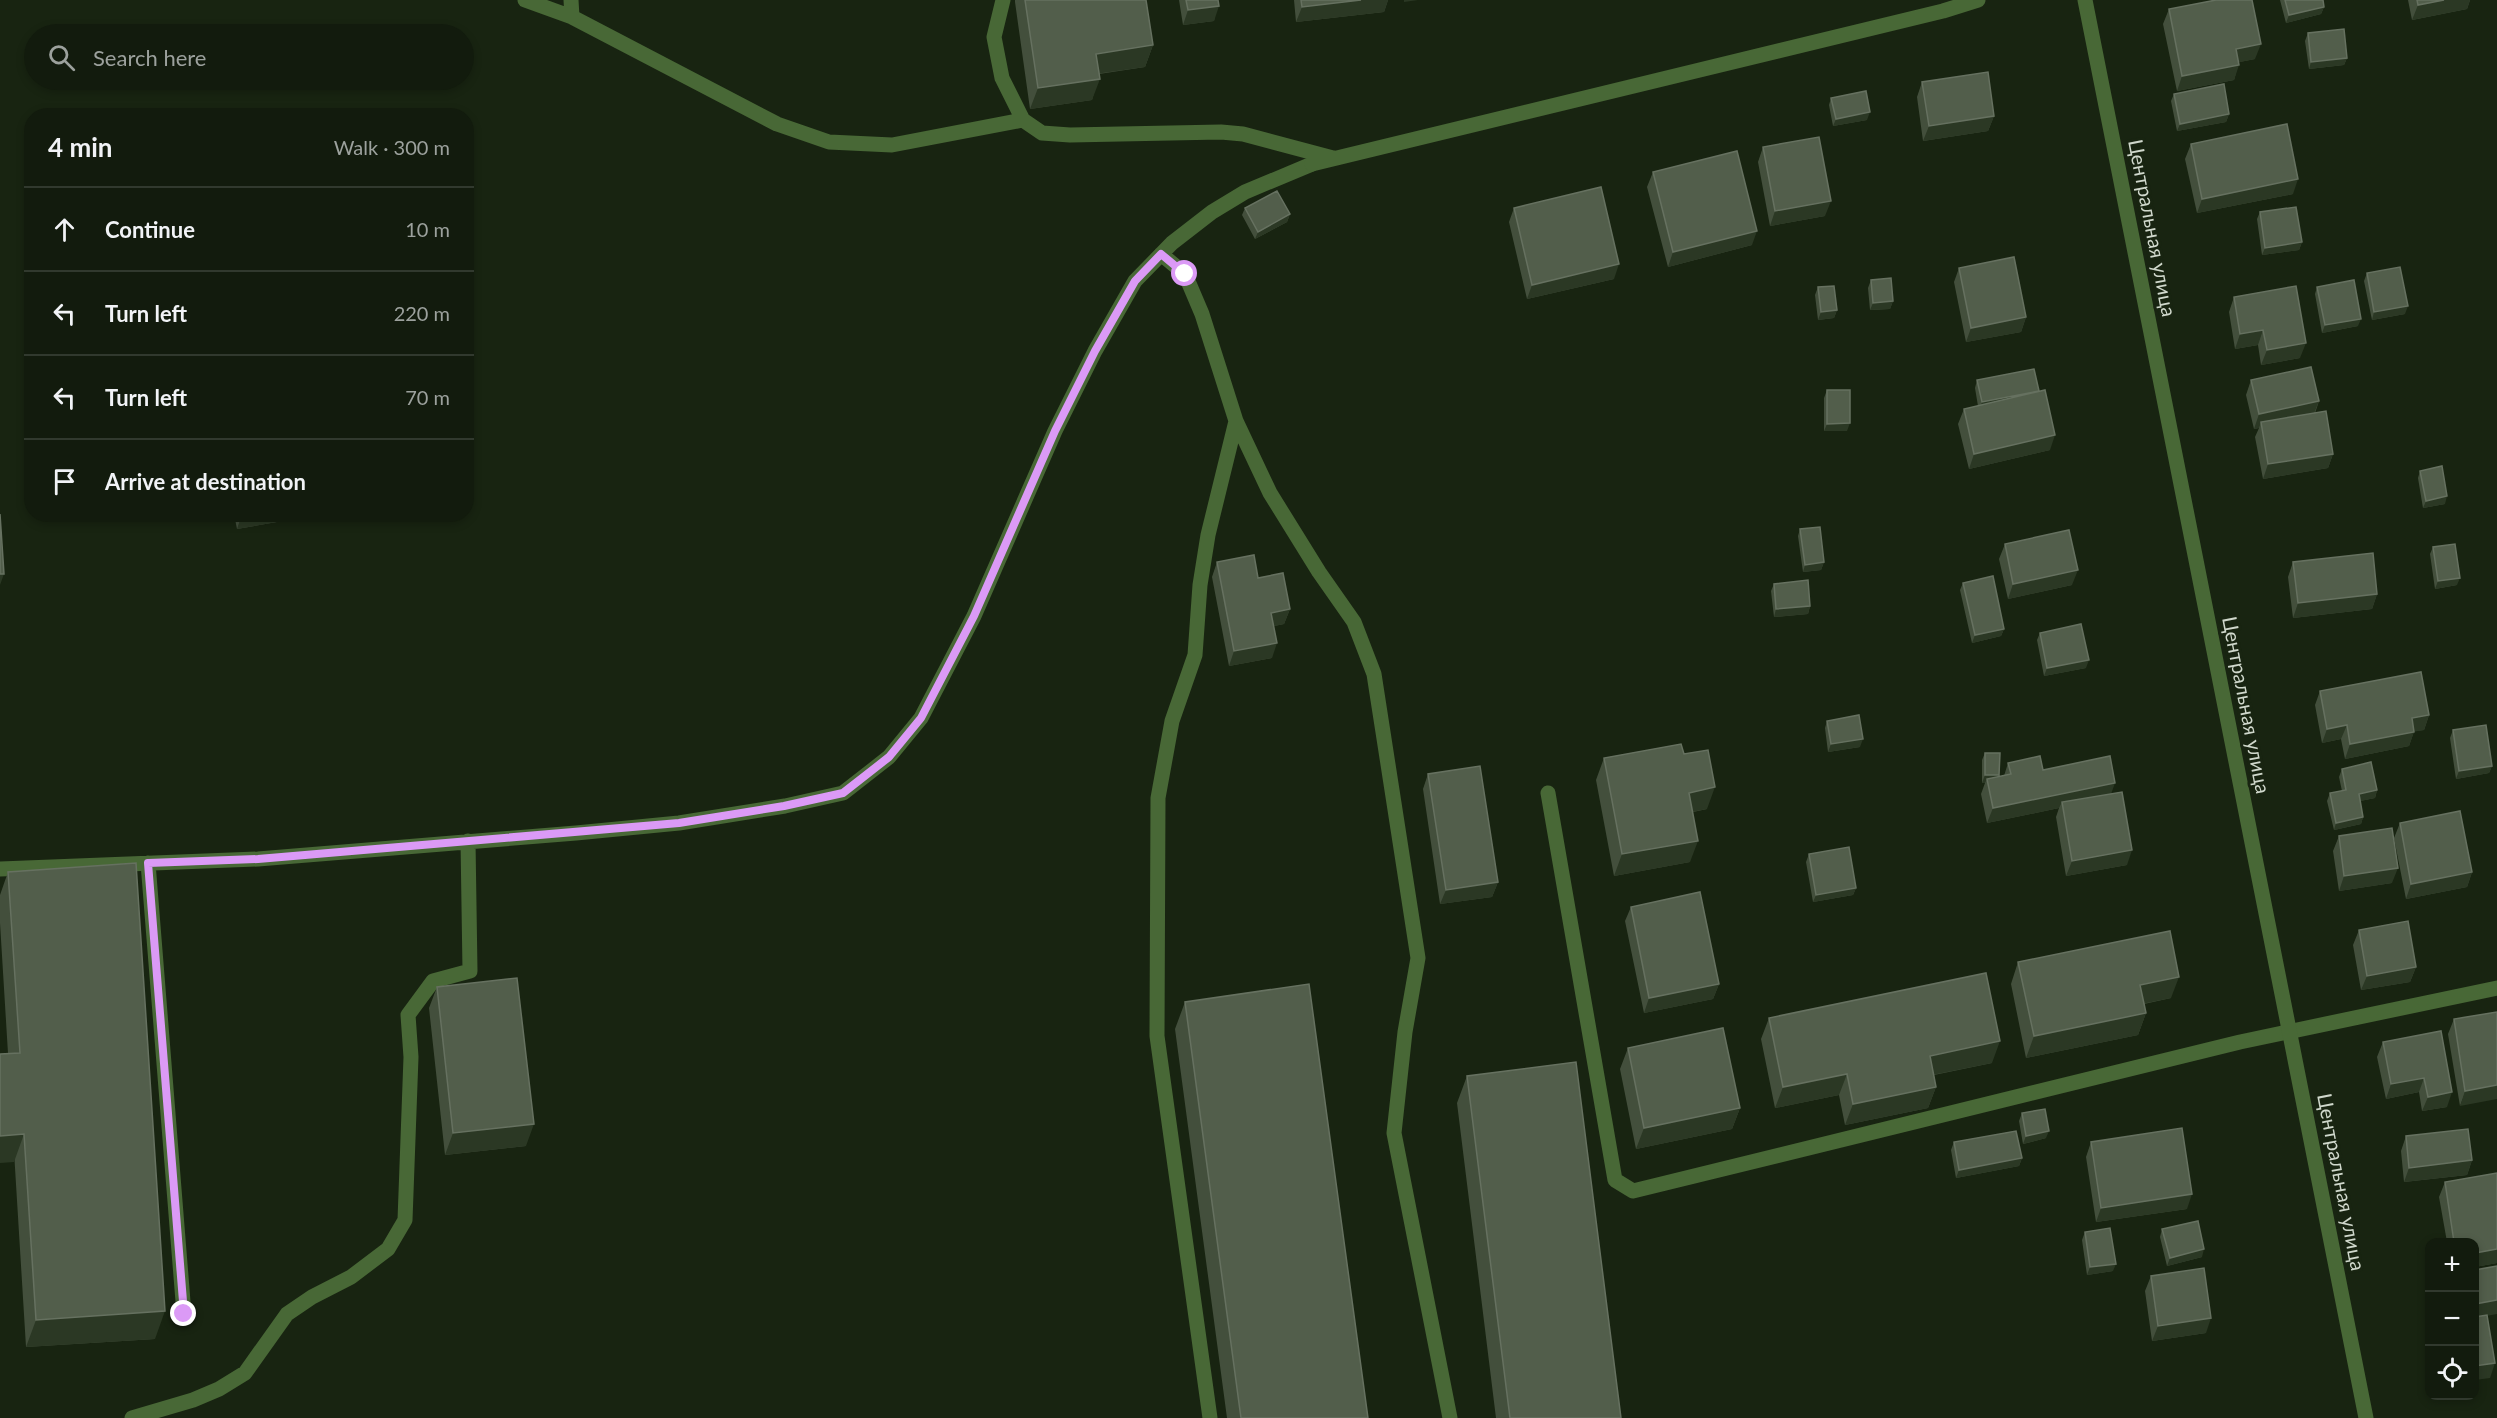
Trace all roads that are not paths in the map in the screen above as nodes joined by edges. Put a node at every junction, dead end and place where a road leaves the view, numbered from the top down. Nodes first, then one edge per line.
1 (525, 0) edge
2 (571, 0) edge
3 (1003, 0) edge
4 (1978, 0) edge
5 (2085, 0) edge
6 (572, 18) junction
7 (1023, 120) junction
8 (1336, 158) junction
9 (1161, 254) junction
10 (1236, 421) junction
11 (1548, 793) dead end
12 (468, 841) junction
13 (148, 863) junction
14 (0, 869) edge
15 (2497, 988) edge
16 (2290, 1031) junction
17 (184, 1314) dead end
18 (132, 1418) edge
19 (1210, 1418) edge
20 (1450, 1418) edge
21 (2366, 1418) edge

1 - 6 street
2 - 6 street
3 - 7 street
4 - 8 street
5 - 16 street, Центральная улица
6 - 7 street
7 - 8 street
8 - 9 street
9 - 10 street
9 - 12 street
10 - 19 street
10 - 20 street
11 - 16 street
12 - 13 street
12 - 18 street
13 - 14 street
13 - 17 street
15 - 16 street
16 - 21 street, Центральная улица

